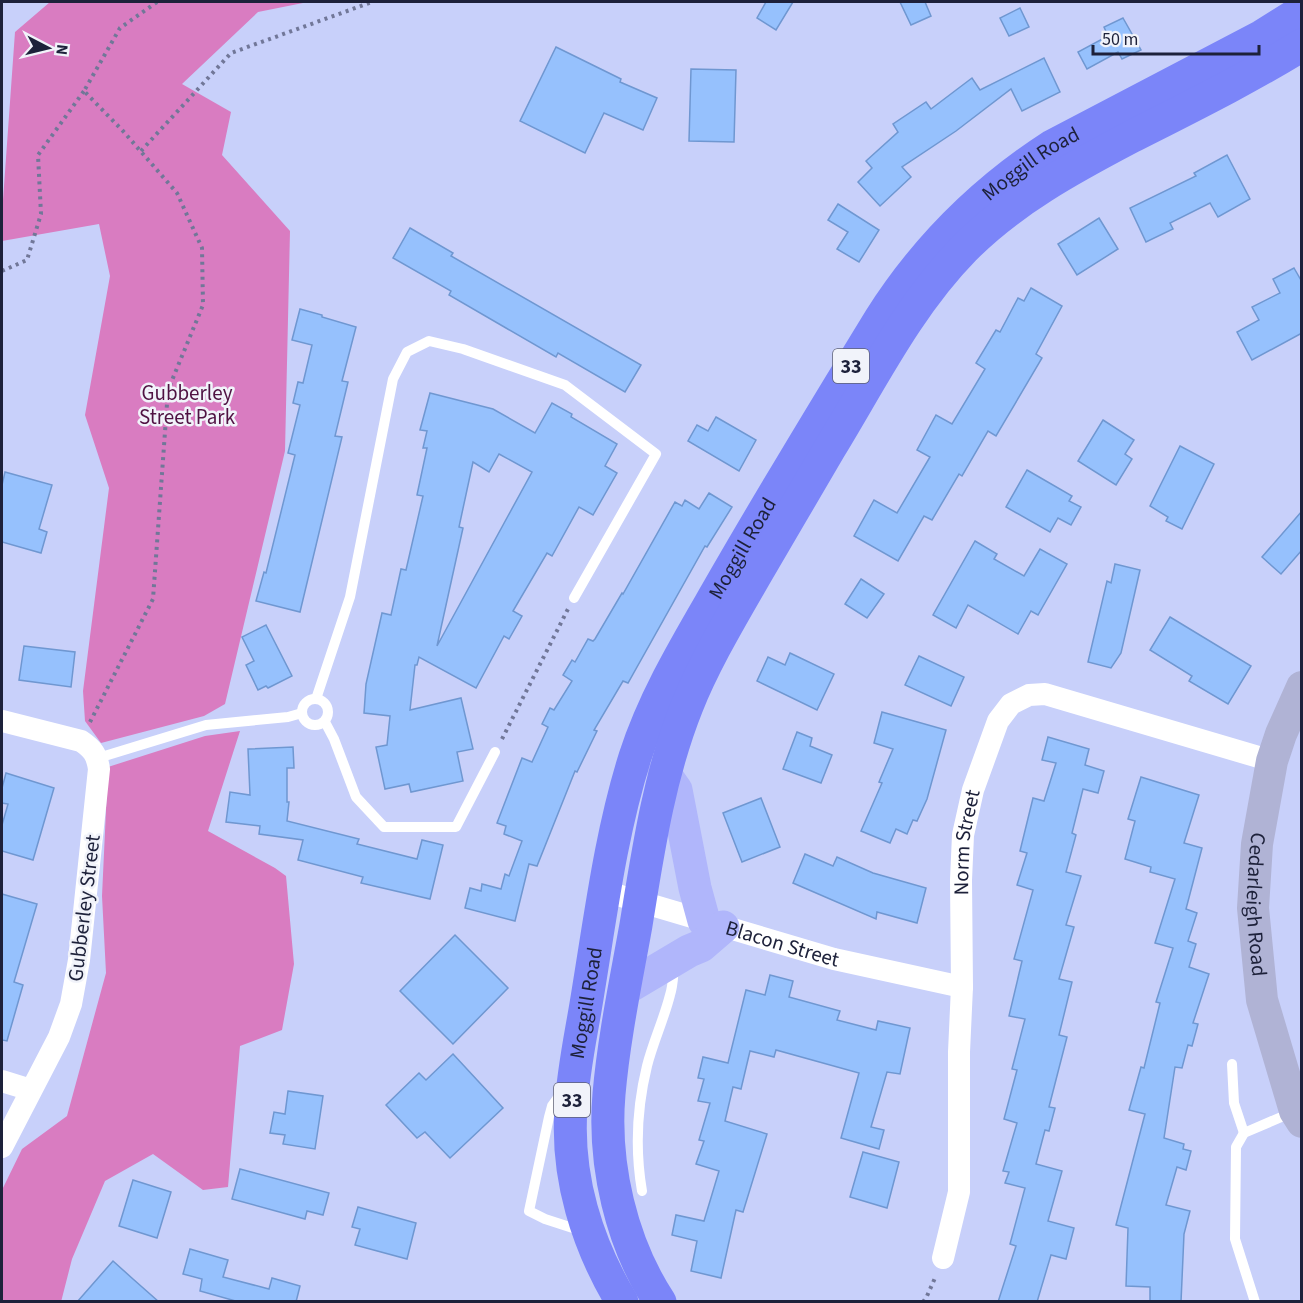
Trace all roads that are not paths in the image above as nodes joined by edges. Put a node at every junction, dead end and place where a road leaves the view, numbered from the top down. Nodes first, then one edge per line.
1 (1302, 11) edge
2 (1302, 45) edge
3 (574, 598) road end
4 (1302, 687) edge
5 (316, 699) junction
6 (302, 712) junction
7 (2, 721) edge
8 (325, 722) junction
9 (495, 752) road end
10 (98, 758) junction
11 (1272, 762) junction
12 (664, 773) junction
13 (604, 891) junction
14 (640, 901) junction
15 (714, 924) junction
16 (675, 958) junction
17 (962, 987) junction
18 (625, 989) junction
19 (1232, 1064) dead end
20 (574, 1076) junction
21 (2, 1081) edge
22 (32, 1090) junction
23 (1298, 1117) edge
24 (1244, 1133) junction
25 (2, 1147) edge
26 (642, 1191) dead end
27 (588, 1233) junction
28 (943, 1258) dead end
29 (622, 1302) edge
30 (660, 1302) edge
31 (1254, 1302) edge

1 - 13 highway, Moggill Road / 33
2 - 12 highway, Moggill Road / 33
3 - 5 lane
4 - 11 street, Cedarleigh Road
5 - 6 lane
5 - 8 lane
6 - 8 lane
6 - 10 lane
7 - 10 street
8 - 9 lane
10 - 22 street, Gubberley Street
11 - 17 street, Norm Street
11 - 23 street, Cedarleigh Road
12 - 14 highway, Moggill Road / 33
12 - 15 main road
13 - 14 street, Blacon Street
13 - 20 highway, Moggill Road / 33
14 - 15 street, Blacon Street
14 - 18 highway, Moggill Road / 33
15 - 16 main road
15 - 17 street, Blacon Street
16 - 18 main road
16 - 26 lane
17 - 28 street, Norm Street
18 - 30 highway, Moggill Road / 33
19 - 24 lane
20 - 27 highway, Moggill Road / 33
20 - 27 lane
21 - 22 street
22 - 25 street, Gubberley Street
23 - 24 lane
24 - 31 lane
27 - 29 highway, Moggill Road / 33

